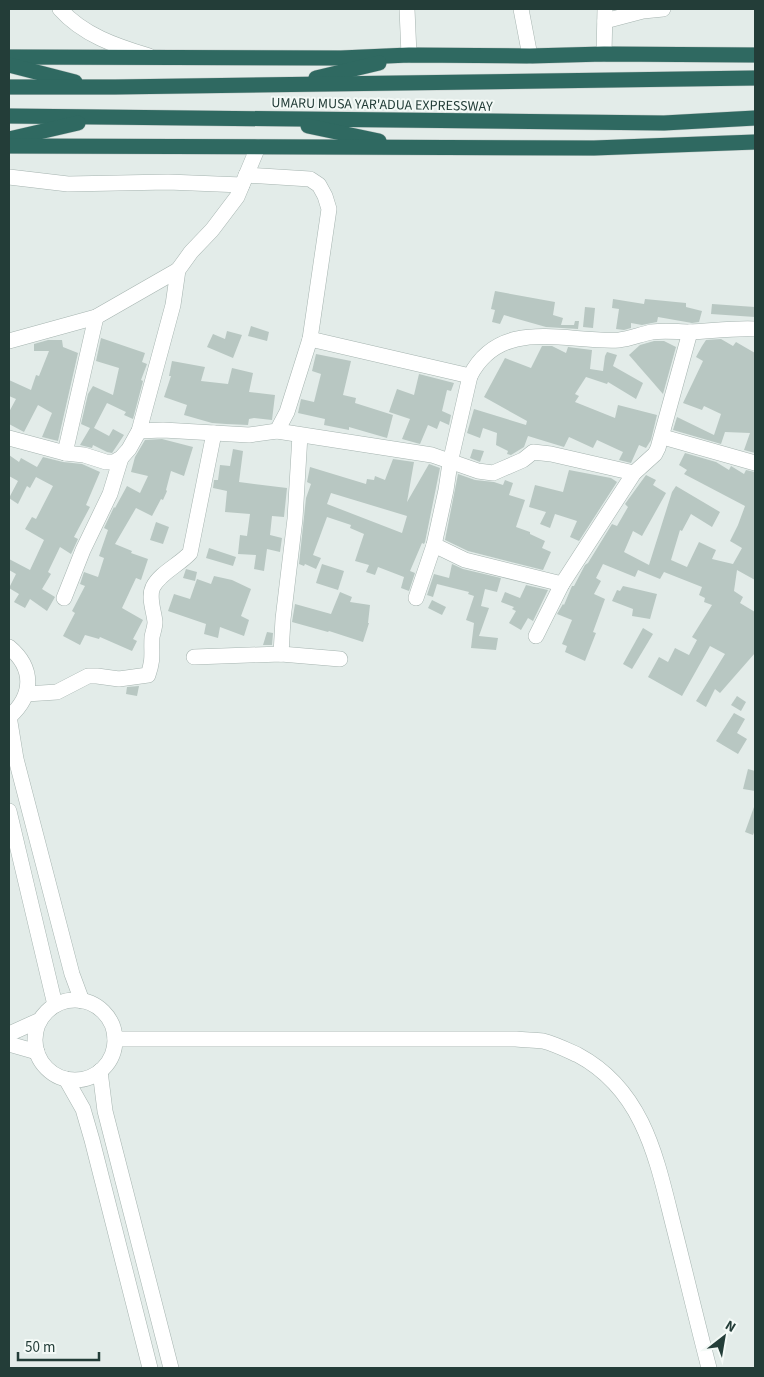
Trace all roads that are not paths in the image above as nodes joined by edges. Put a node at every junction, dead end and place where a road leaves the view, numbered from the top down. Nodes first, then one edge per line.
1 (60, 9) edge
2 (407, 9) edge
3 (521, 9) edge
4 (663, 9) edge
5 (605, 15) edge
6 (604, 54) junction
7 (409, 55) junction
8 (755, 55) edge
9 (530, 56) junction
10 (9, 57) edge
11 (153, 58) junction
12 (9, 65) edge
13 (755, 78) edge
14 (290, 85) junction
15 (9, 87) edge
16 (98, 87) junction
17 (9, 116) edge
18 (102, 117) junction
19 (755, 118) edge
20 (272, 119) junction
21 (9, 138) edge
22 (755, 142) edge
23 (9, 146) edge
24 (258, 147) junction
25 (412, 148) junction
26 (9, 177) edge
27 (244, 180) junction
28 (178, 270) junction
29 (96, 317) junction
30 (755, 328) edge
31 (690, 332) junction
32 (310, 339) junction
33 (9, 341) edge
34 (470, 376) junction
35 (139, 431) junction
36 (278, 431) junction
37 (214, 433) junction
38 (300, 435) junction
39 (662, 437) junction
40 (9, 438) edge
41 (65, 453) junction
42 (121, 458) junction
43 (450, 463) junction
44 (755, 463) edge
45 (634, 473) junction
46 (434, 544) junction
47 (562, 584) junction
48 (64, 598) dead end
49 (416, 598) dead end
50 (536, 636) dead end
51 (9, 647) edge
52 (281, 654) junction
53 (194, 657) dead end
54 (340, 659) dead end
55 (26, 694) junction
56 (9, 716) edge
57 (9, 811) edge
58 (82, 1001) junction
59 (56, 1005) junction
60 (40, 1020) junction
61 (9, 1034) edge
62 (115, 1039) junction
63 (9, 1044) edge
64 (37, 1052) junction
65 (100, 1071) junction
66 (66, 1079) junction
67 (150, 1368) edge
68 (171, 1368) edge
69 (709, 1368) edge

1 - 11 street
2 - 7 street
3 - 9 street
4 - 5 street
5 - 6 street
6 - 8 highway
6 - 9 highway
7 - 9 highway
7 - 11 highway
7 - 14 highway
10 - 11 highway
12 - 16 highway
13 - 14 highway, UMARU MUSA YAR'ADUA EXPRESSWAY
14 - 16 highway, UMARU MUSA YAR'ADUA EXPRESSWAY
15 - 16 highway, UMARU MUSA YAR'ADUA EXPRESSWAY
17 - 18 highway, UMARU MUSA YAR'ADUA EXPRESSWAY
18 - 20 highway, UMARU MUSA YAR'ADUA EXPRESSWAY
18 - 21 highway
19 - 20 highway, UMARU MUSA YAR'ADUA EXPRESSWAY
20 - 25 highway
22 - 25 highway
23 - 24 highway
24 - 25 highway
24 - 27 street
26 - 27 street
27 - 28 street
27 - 32 street
28 - 29 street
28 - 35 street
29 - 33 street
29 - 41 street
30 - 31 street
31 - 34 street
31 - 39 street
32 - 34 street
32 - 36 street
34 - 43 street
35 - 37 street
35 - 42 street
36 - 37 street
36 - 38 street
37 - 55 street
38 - 43 street
38 - 52 street
39 - 44 street
39 - 45 street
40 - 41 street
41 - 42 street
42 - 48 street
43 - 45 street
43 - 46 street
45 - 47 street
46 - 47 street
46 - 49 street
47 - 50 street
51 - 55 street
52 - 53 street
52 - 54 street
55 - 56 street
56 - 58 street
57 - 59 street
58 - 59 street
58 - 62 street
59 - 60 street
60 - 61 street
60 - 64 street
62 - 65 street
62 - 69 street
63 - 64 street
64 - 66 street
65 - 66 street
65 - 68 street
66 - 67 street

